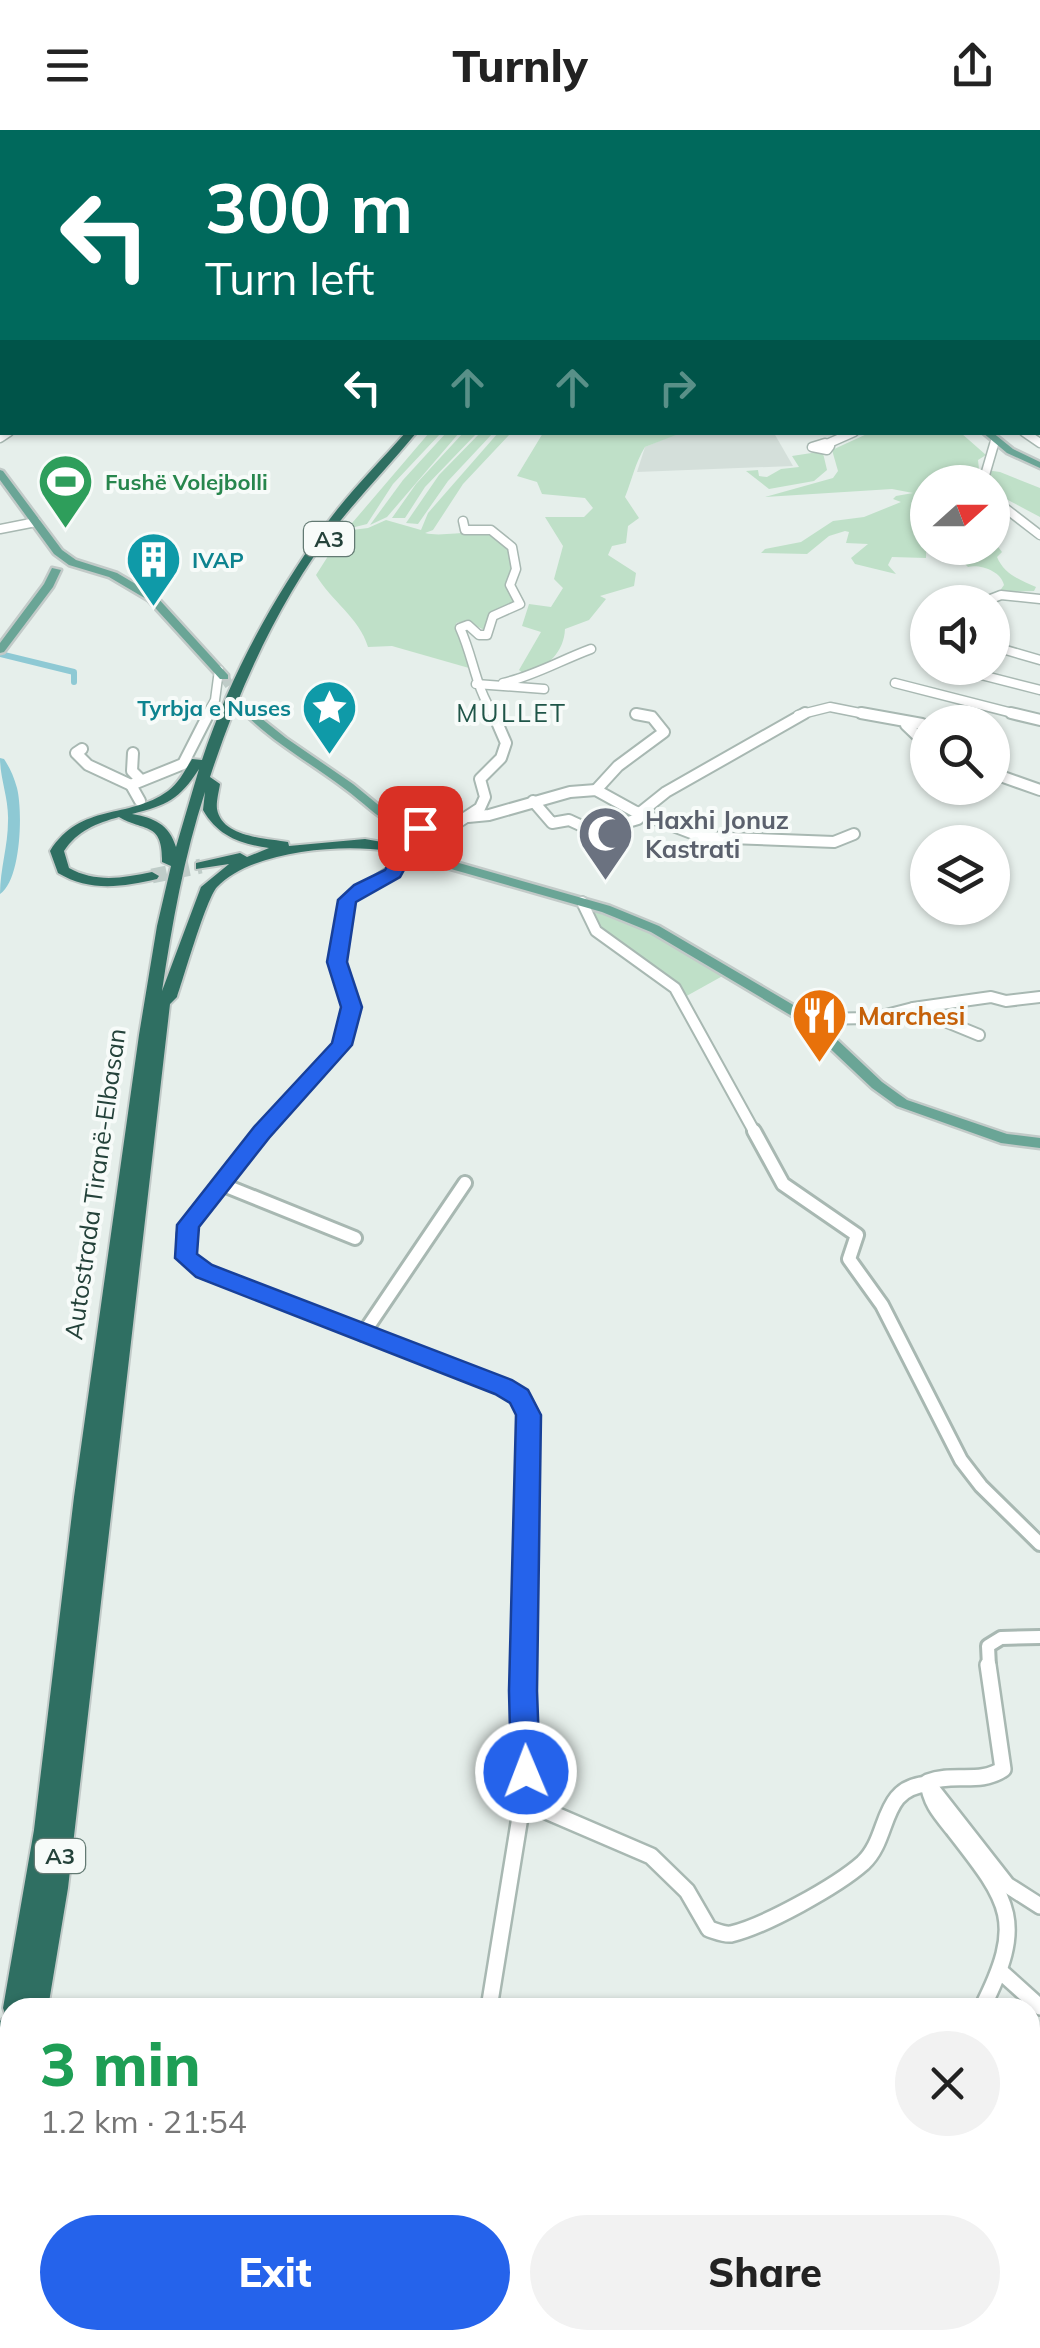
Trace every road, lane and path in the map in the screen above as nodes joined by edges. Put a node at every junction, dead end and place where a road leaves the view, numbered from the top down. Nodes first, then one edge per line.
1 (409, 435) edge
2 (420, 435) edge
3 (848, 435) edge
4 (990, 435) edge
5 (996, 440) junction
6 (828, 444) dead end
7 (988, 465) edge
8 (1040, 465) edge
9 (0, 473) edge
10 (1010, 512) edge
11 (463, 521) dead end
12 (36, 522) junction
13 (0, 529) edge
14 (1040, 535) edge
15 (58, 552) junction
16 (75, 566) junction
17 (59, 570) junction
18 (1010, 596) edge
19 (1040, 600) edge
20 (590, 648) dead end
21 (0, 650) edge
22 (1010, 651) edge
23 (1040, 660) edge
24 (222, 674) joint
25 (1010, 682) edge
26 (503, 683) junction
27 (895, 683) dead end
28 (476, 684) junction
29 (544, 690) dead end
30 (1040, 690) edge
31 (246, 709) tunnel mouth
32 (636, 714) dead end
33 (1040, 720) edge
34 (906, 725) junction
35 (910, 725) edge
36 (910, 729) edge
37 (211, 742) junction
38 (82, 750) dead end
39 (133, 754) dead end
40 (1010, 780) edge
41 (209, 781) junction
42 (135, 782) junction
43 (596, 790) junction
44 (1040, 790) edge
45 (533, 801) junction
46 (140, 802) dead end
47 (642, 813) junction
48 (468, 817) junction
49 (106, 818) junction
50 (386, 818) junction
51 (407, 827) junction
52 (854, 834) dead end
53 (428, 839) junction
54 (396, 844) junction
55 (313, 846) junction
56 (279, 851) junction
57 (446, 860) junction
58 (201, 866) tunnel mouth
59 (152, 876) tunnel mouth
60 (168, 901) junction
61 (582, 902) junction
62 (1040, 997) edge
63 (162, 1002) junction
64 (913, 1008) junction
65 (807, 1019) junction
66 (980, 1035) dead end
67 (1040, 1142) edge
68 (465, 1183) dead end
69 (221, 1184) junction
70 (355, 1238) dead end
71 (363, 1334) junction
72 (1040, 1544) edge
73 (1040, 1637) edge
74 (928, 1784) junction
75 (523, 1802) junction
76 (1040, 1906) edge
77 (1000, 1971) junction
78 (17, 1998) edge
79 (37, 1998) edge
80 (491, 1998) edge
81 (987, 1998) edge
82 (1030, 1998) edge

1 - 37 highway, Autostrada Tiranë-Elbasan / A3
2 - 41 highway, Autostrada Tiranë-Elbasan / A3
3 - 6 street
4 - 5 main road
5 - 7 street
5 - 8 main road
9 - 12 main road
10 - 14 street
11 - 28 street
12 - 13 street
12 - 15 main road
15 - 16 main road
15 - 17 main road
16 - 17 main road
16 - 24 main road
17 - 21 main road
18 - 19 street
20 - 26 street
22 - 23 street
24 - 42 street
25 - 30 street
26 - 28 street
26 - 29 street
27 - 33 street
28 - 48 street
31 - 50 main road
32 - 43 street
34 - 35 street
34 - 36 street
34 - 47 street
37 - 49 highway
37 - 60 highway, Autostrada Tiranë-Elbasan / A3
38 - 42 street
39 - 42 street
40 - 44 street
41 - 55 highway
41 - 63 highway, Autostrada Tiranë-Elbasan / A3
42 - 46 street
43 - 45 street
43 - 47 street
45 - 47 street
45 - 48 street
47 - 52 street
48 - 53 street
49 - 59 highway
49 - 60 highway
50 - 51 main road
50 - 54 main road
51 - 53 main road
51 - 54 main road
53 - 54 main road
53 - 57 main road
54 - 55 highway
54 - 57 main road
54 - 69 street
55 - 56 highway
56 - 58 highway
56 - 63 highway
57 - 61 main road
60 - 78 highway, Autostrada Tiranë-Elbasan / A3
61 - 65 main road
61 - 72 street
62 - 64 street
63 - 79 highway, Autostrada Tiranë-Elbasan / A3
64 - 65 street
64 - 66 street
65 - 67 main road
68 - 71 street
69 - 70 street
69 - 71 street
71 - 75 street
73 - 74 street
74 - 75 street
74 - 76 street
74 - 77 street
75 - 80 street
77 - 81 street
77 - 82 street

